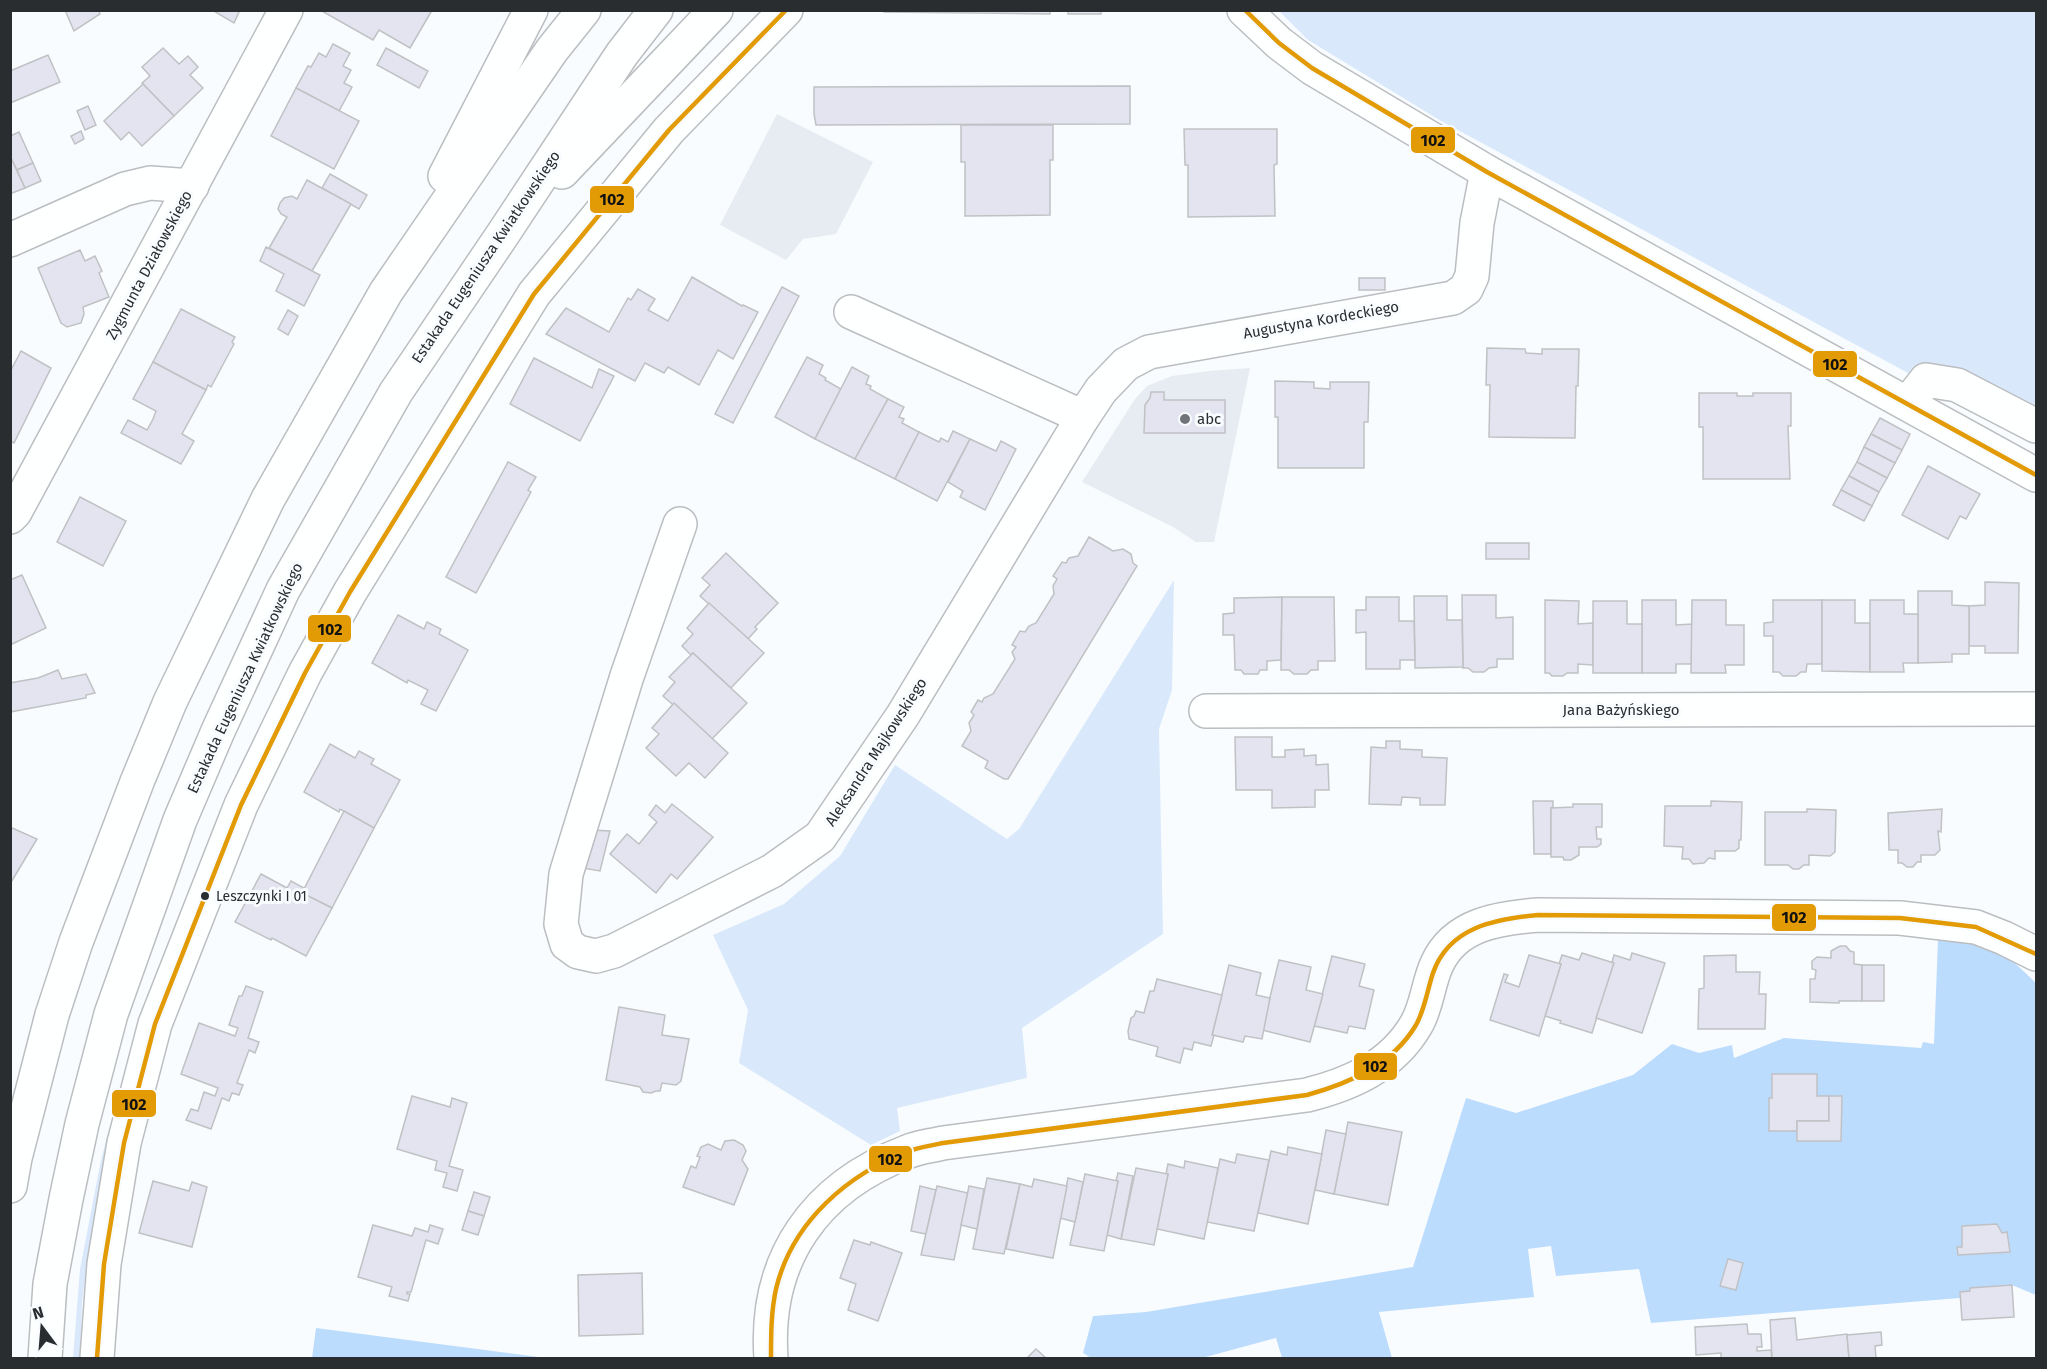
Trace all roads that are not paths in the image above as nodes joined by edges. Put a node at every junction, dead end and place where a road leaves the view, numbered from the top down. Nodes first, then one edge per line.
1 (285, 10) edge
2 (531, 10) edge
3 (584, 10) edge
4 (656, 10) edge
5 (716, 10) edge
6 (786, 10) edge
7 (1244, 10) edge
8 (1487, 172) junction
9 (192, 186) junction
10 (503, 234) junction
11 (10, 240) edge
12 (386, 292) junction
13 (851, 312) dead end
14 (1908, 403) junction
15 (1083, 417) junction
16 (2037, 426) edge
17 (2037, 475) edge
18 (10, 517) edge
19 (680, 524) dead end
20 (2037, 709) edge
21 (1206, 711) dead end
22 (2037, 954) edge
23 (10, 1186) edge
24 (45, 1359) edge
25 (97, 1359) edge
26 (771, 1359) edge

1 - 9 main road, Zygmunta Działowskiego
2 - 12 main road
3 - 12 main road
4 - 10 main road, Estakada Eugeniusza Kwiatkowskiego
5 - 10 main road
6 - 25 main road
7 - 8 main road
8 - 14 main road
8 - 15 main road, Augustyna Kordeckiego
9 - 11 main road
9 - 18 main road, Zygmunta Działowskiego
10 - 24 main road, Estakada Eugeniusza Kwiatkowskiego
12 - 23 main road
13 - 15 main road
14 - 16 main road
14 - 17 main road
15 - 19 main road, Aleksandra Majkowskiego
20 - 21 main road, Jana Bażyńskiego
22 - 26 main road

